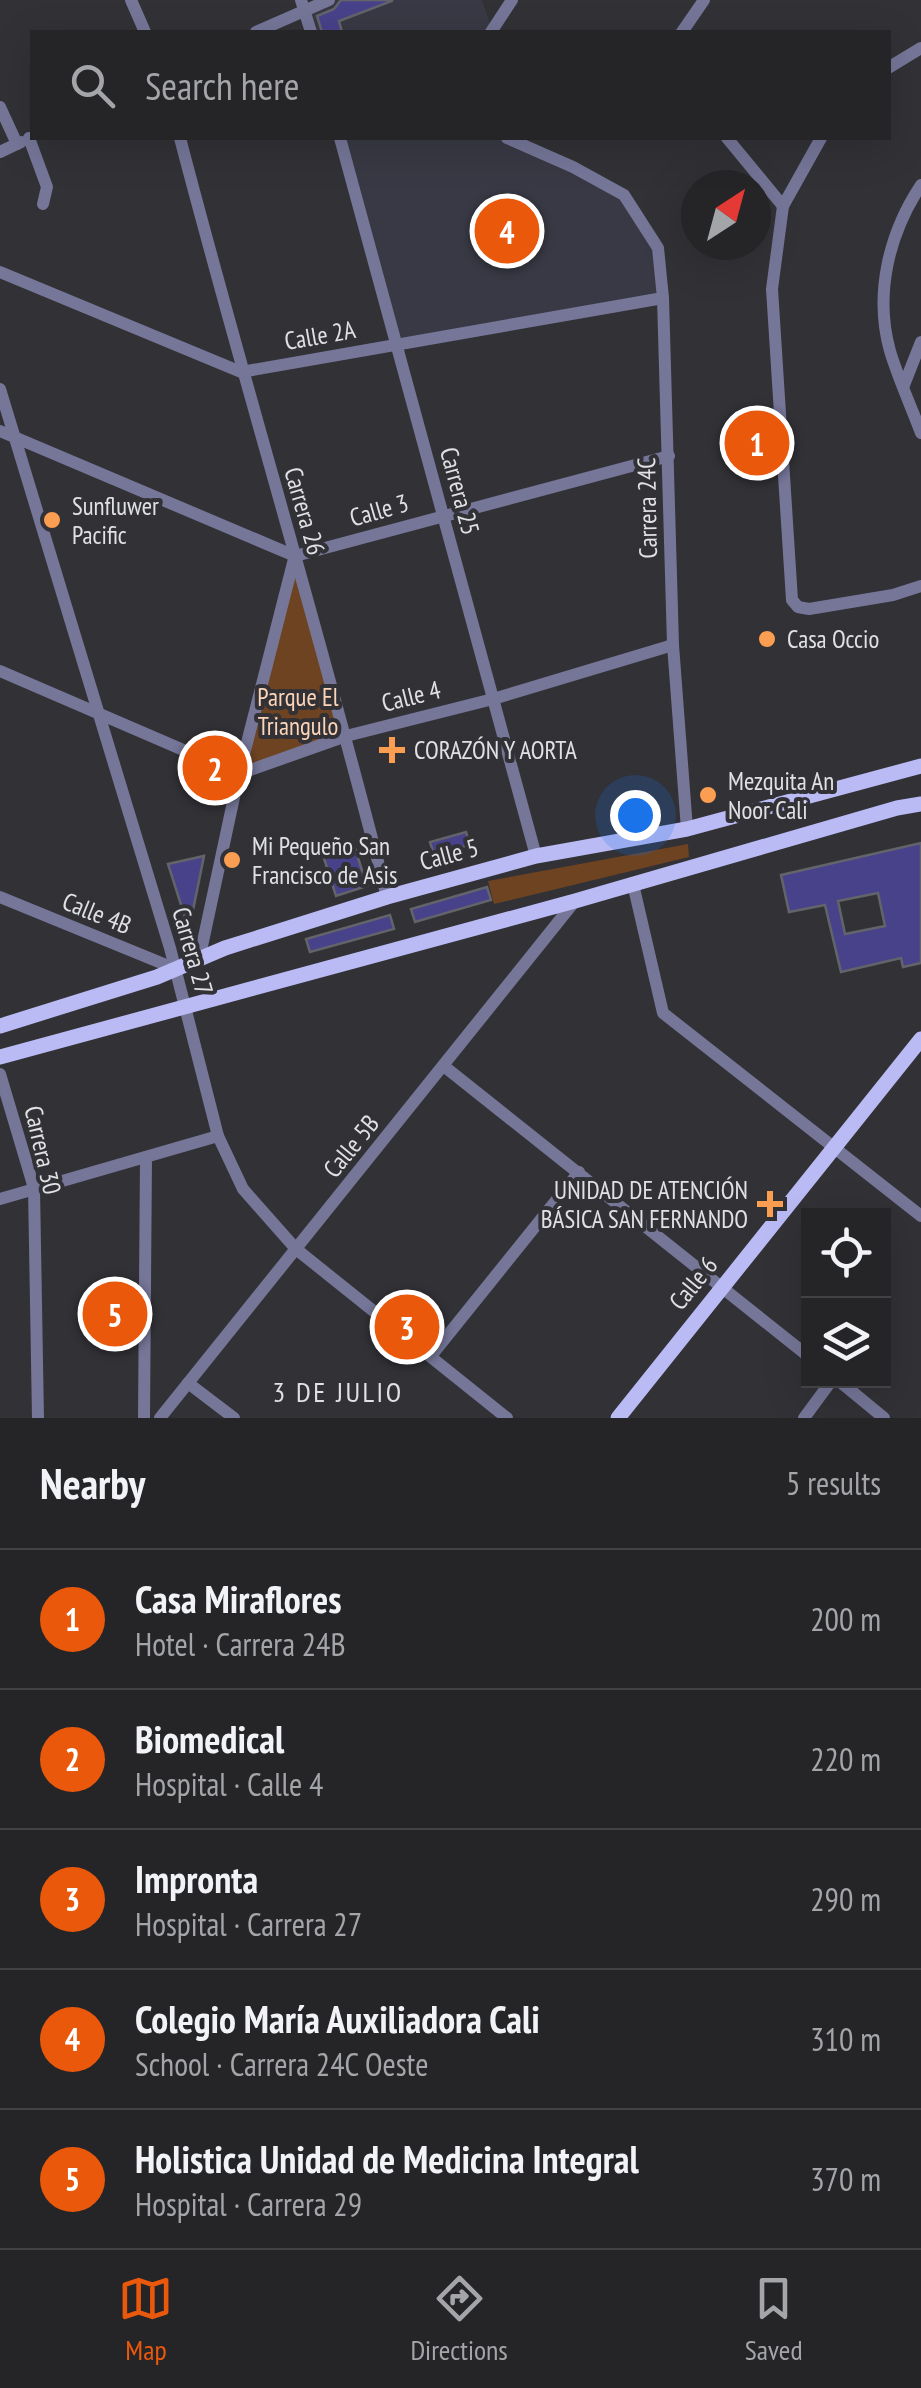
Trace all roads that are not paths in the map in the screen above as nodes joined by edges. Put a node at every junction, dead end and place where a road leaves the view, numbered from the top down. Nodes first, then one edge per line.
1 (130, 0) edge
2 (329, 0) edge
3 (512, 0) edge
4 (704, 0) edge
5 (303, 5) edge
6 (143, 30) edge
7 (259, 30) edge
8 (310, 30) edge
9 (491, 30) edge
10 (683, 30) edge
11 (921, 48) edge
12 (891, 66) edge
13 (0, 107) edge
14 (26, 140) edge
15 (181, 140) edge
16 (341, 140) edge
17 (512, 140) edge
18 (729, 140) edge
19 (820, 140) edge
20 (0, 152) edge
21 (921, 184) edge
22 (42, 204) dead end
23 (784, 206) junction
24 (0, 272) edge
25 (664, 298) junction
26 (921, 342) edge
27 (396, 344) junction
28 (241, 372) junction
29 (904, 384) junction
30 (0, 389) edge
31 (0, 432) edge
32 (921, 433) edge
33 (15, 438) junction
34 (668, 456) junction
35 (443, 515) junction
36 (295, 556) junction
37 (921, 586) edge
38 (673, 644) junction
39 (0, 671) edge
40 (493, 699) junction
41 (97, 712) junction
42 (346, 736) junction
43 (921, 766) edge
44 (239, 774) junction
45 (921, 804) edge
46 (687, 830) junction
47 (536, 856) junction
48 (633, 884) junction
49 (0, 897) edge
50 (387, 897) junction
51 (575, 902) junction
52 (199, 960) junction
53 (176, 969) junction
54 (186, 1008) junction
55 (0, 1026) edge
56 (921, 1039) edge
57 (0, 1057) edge
58 (444, 1067) junction
59 (0, 1074) edge
60 (218, 1136) junction
61 (834, 1148) junction
62 (146, 1158) junction
63 (580, 1172) junction
64 (34, 1188) junction
65 (0, 1199) edge
66 (921, 1216) edge
67 (296, 1249) junction
68 (723, 1285) junction
69 (801, 1350) edge
70 (431, 1356) junction
71 (188, 1383) junction
72 (828, 1388) edge
73 (845, 1388) edge
74 (38, 1418) edge
75 (144, 1418) edge
76 (160, 1418) edge
77 (234, 1418) edge
78 (507, 1418) edge
79 (618, 1418) edge
80 (804, 1418) edge
81 (884, 1418) edge

1 - 6 street
2 - 5 street
3 - 9 street
4 - 10 street
5 - 7 street
5 - 8 street
11 - 12 street
13 - 14 street
14 - 20 street
14 - 22 street
15 - 28 street, Carrera 26
16 - 27 street, Carrera 25
17 - 25 street, Carrera 24C
18 - 23 street
19 - 23 street
21 - 29 street
23 - 37 street
24 - 28 street
25 - 27 street, Calle 2A
25 - 34 street, Carrera 24C
26 - 29 street
27 - 28 street, Calle 2A
27 - 35 street, Carrera 25
28 - 36 street, Carrera 26
29 - 32 street
30 - 33 street, Carrera 27
31 - 33 street
33 - 36 street
33 - 41 street, Carrera 27
34 - 35 street, Calle 3
34 - 38 street, Carrera 24C
35 - 36 street, Calle 3
35 - 40 street, Carrera 25
36 - 42 street, Carrera 26
36 - 44 street
38 - 40 street, Calle 4
38 - 46 street, Carrera 24C
39 - 41 street
40 - 42 street, Calle 4
40 - 47 street, Carrera 25
41 - 44 street
41 - 53 street, Carrera 27
42 - 44 street, Calle 4
42 - 50 street, Carrera 26
43 - 46 main road, Calle 5
44 - 52 street
45 - 48 main road
46 - 47 main road, Calle 5
47 - 50 main road, Calle 5
48 - 51 main road
48 - 61 street
49 - 53 street, Calle 4B
50 - 52 main road, Calle 5
51 - 54 main road
51 - 58 street, Calle 5B
52 - 53 main road, Calle 5
53 - 54 street, Carrera 27
53 - 55 main road, Calle 5
54 - 57 main road
54 - 60 street, Carrera 27
56 - 61 main road, Calle 6
58 - 63 street
58 - 67 street, Calle 5B
59 - 64 street, Carrera 30
60 - 62 street
60 - 67 street, Carrera 27
61 - 66 street
61 - 68 main road, Calle 6
62 - 64 street
62 - 75 street
63 - 68 street
63 - 70 street
64 - 65 street
64 - 74 street, Carrera 30
67 - 70 street, Carrera 27
67 - 71 street, Calle 5B
68 - 69 street
68 - 79 main road, Calle 6
70 - 78 street, Carrera 27
71 - 76 street, Calle 5B
71 - 77 street
72 - 80 street
73 - 81 street

